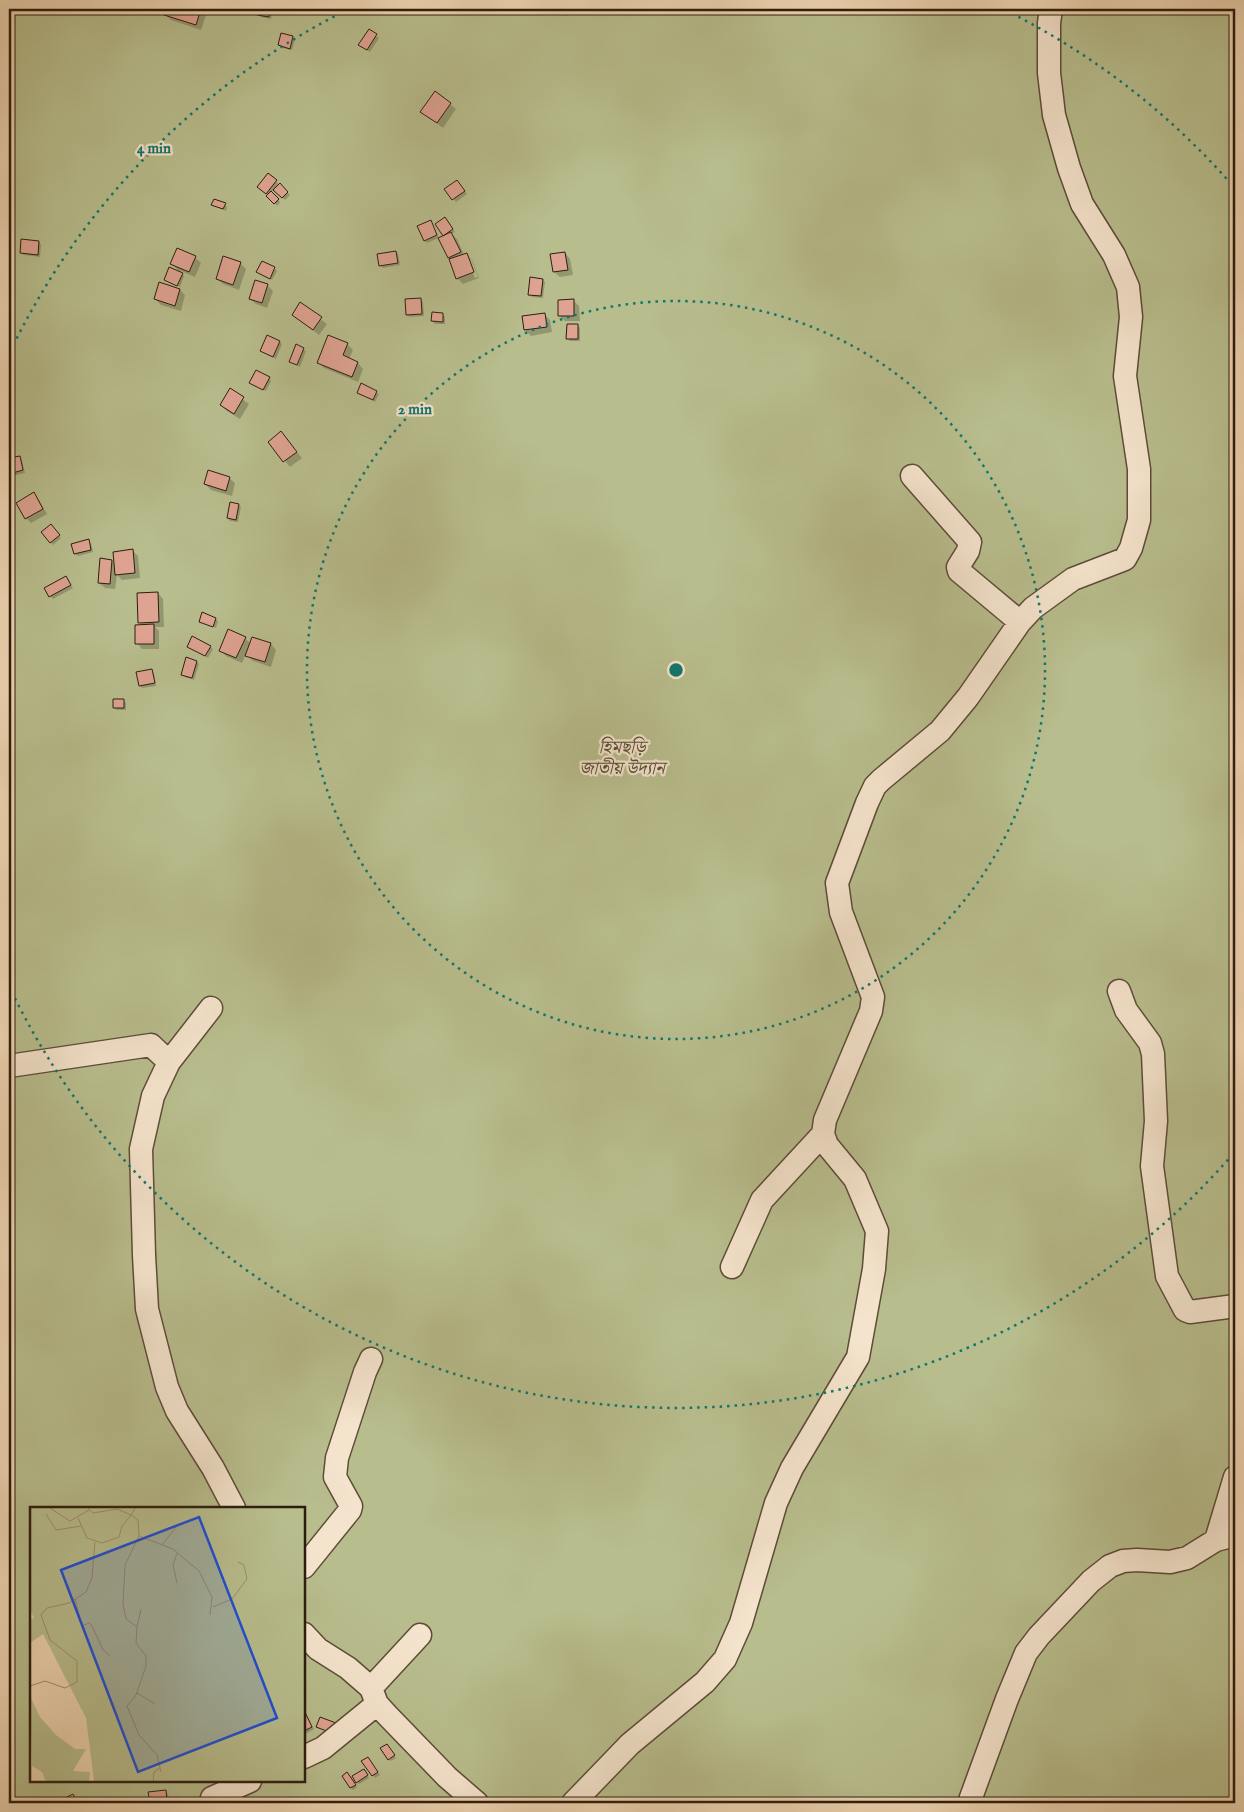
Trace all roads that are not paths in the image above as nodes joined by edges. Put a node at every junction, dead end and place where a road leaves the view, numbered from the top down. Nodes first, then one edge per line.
1 (1051, 9) edge
2 (912, 476) dead end
3 (1020, 622) junction
4 (1119, 991) dead end
5 (211, 1008) dead end
6 (169, 1062) junction
7 (9, 1066) edge
8 (823, 1134) junction
9 (732, 1267) dead end
10 (1235, 1306) edge
11 (371, 1358) dead end
12 (1235, 1477) edge
13 (233, 1507) edge
14 (1226, 1538) edge
15 (305, 1566) edge
16 (305, 1635) edge
17 (420, 1635) dead end
18 (374, 1696) junction
19 (305, 1757) edge
20 (248, 1782) edge
21 (212, 1798) dead end
22 (477, 1803) edge
23 (573, 1803) edge
24 (970, 1803) edge

1 - 3 street
2 - 3 street
3 - 8 street
4 - 10 street
5 - 6 street
6 - 7 street
6 - 13 street
8 - 9 street
8 - 23 street
11 - 15 street
12 - 14 street
14 - 24 street
16 - 18 street
17 - 18 street
18 - 19 street
18 - 22 street
20 - 21 street

